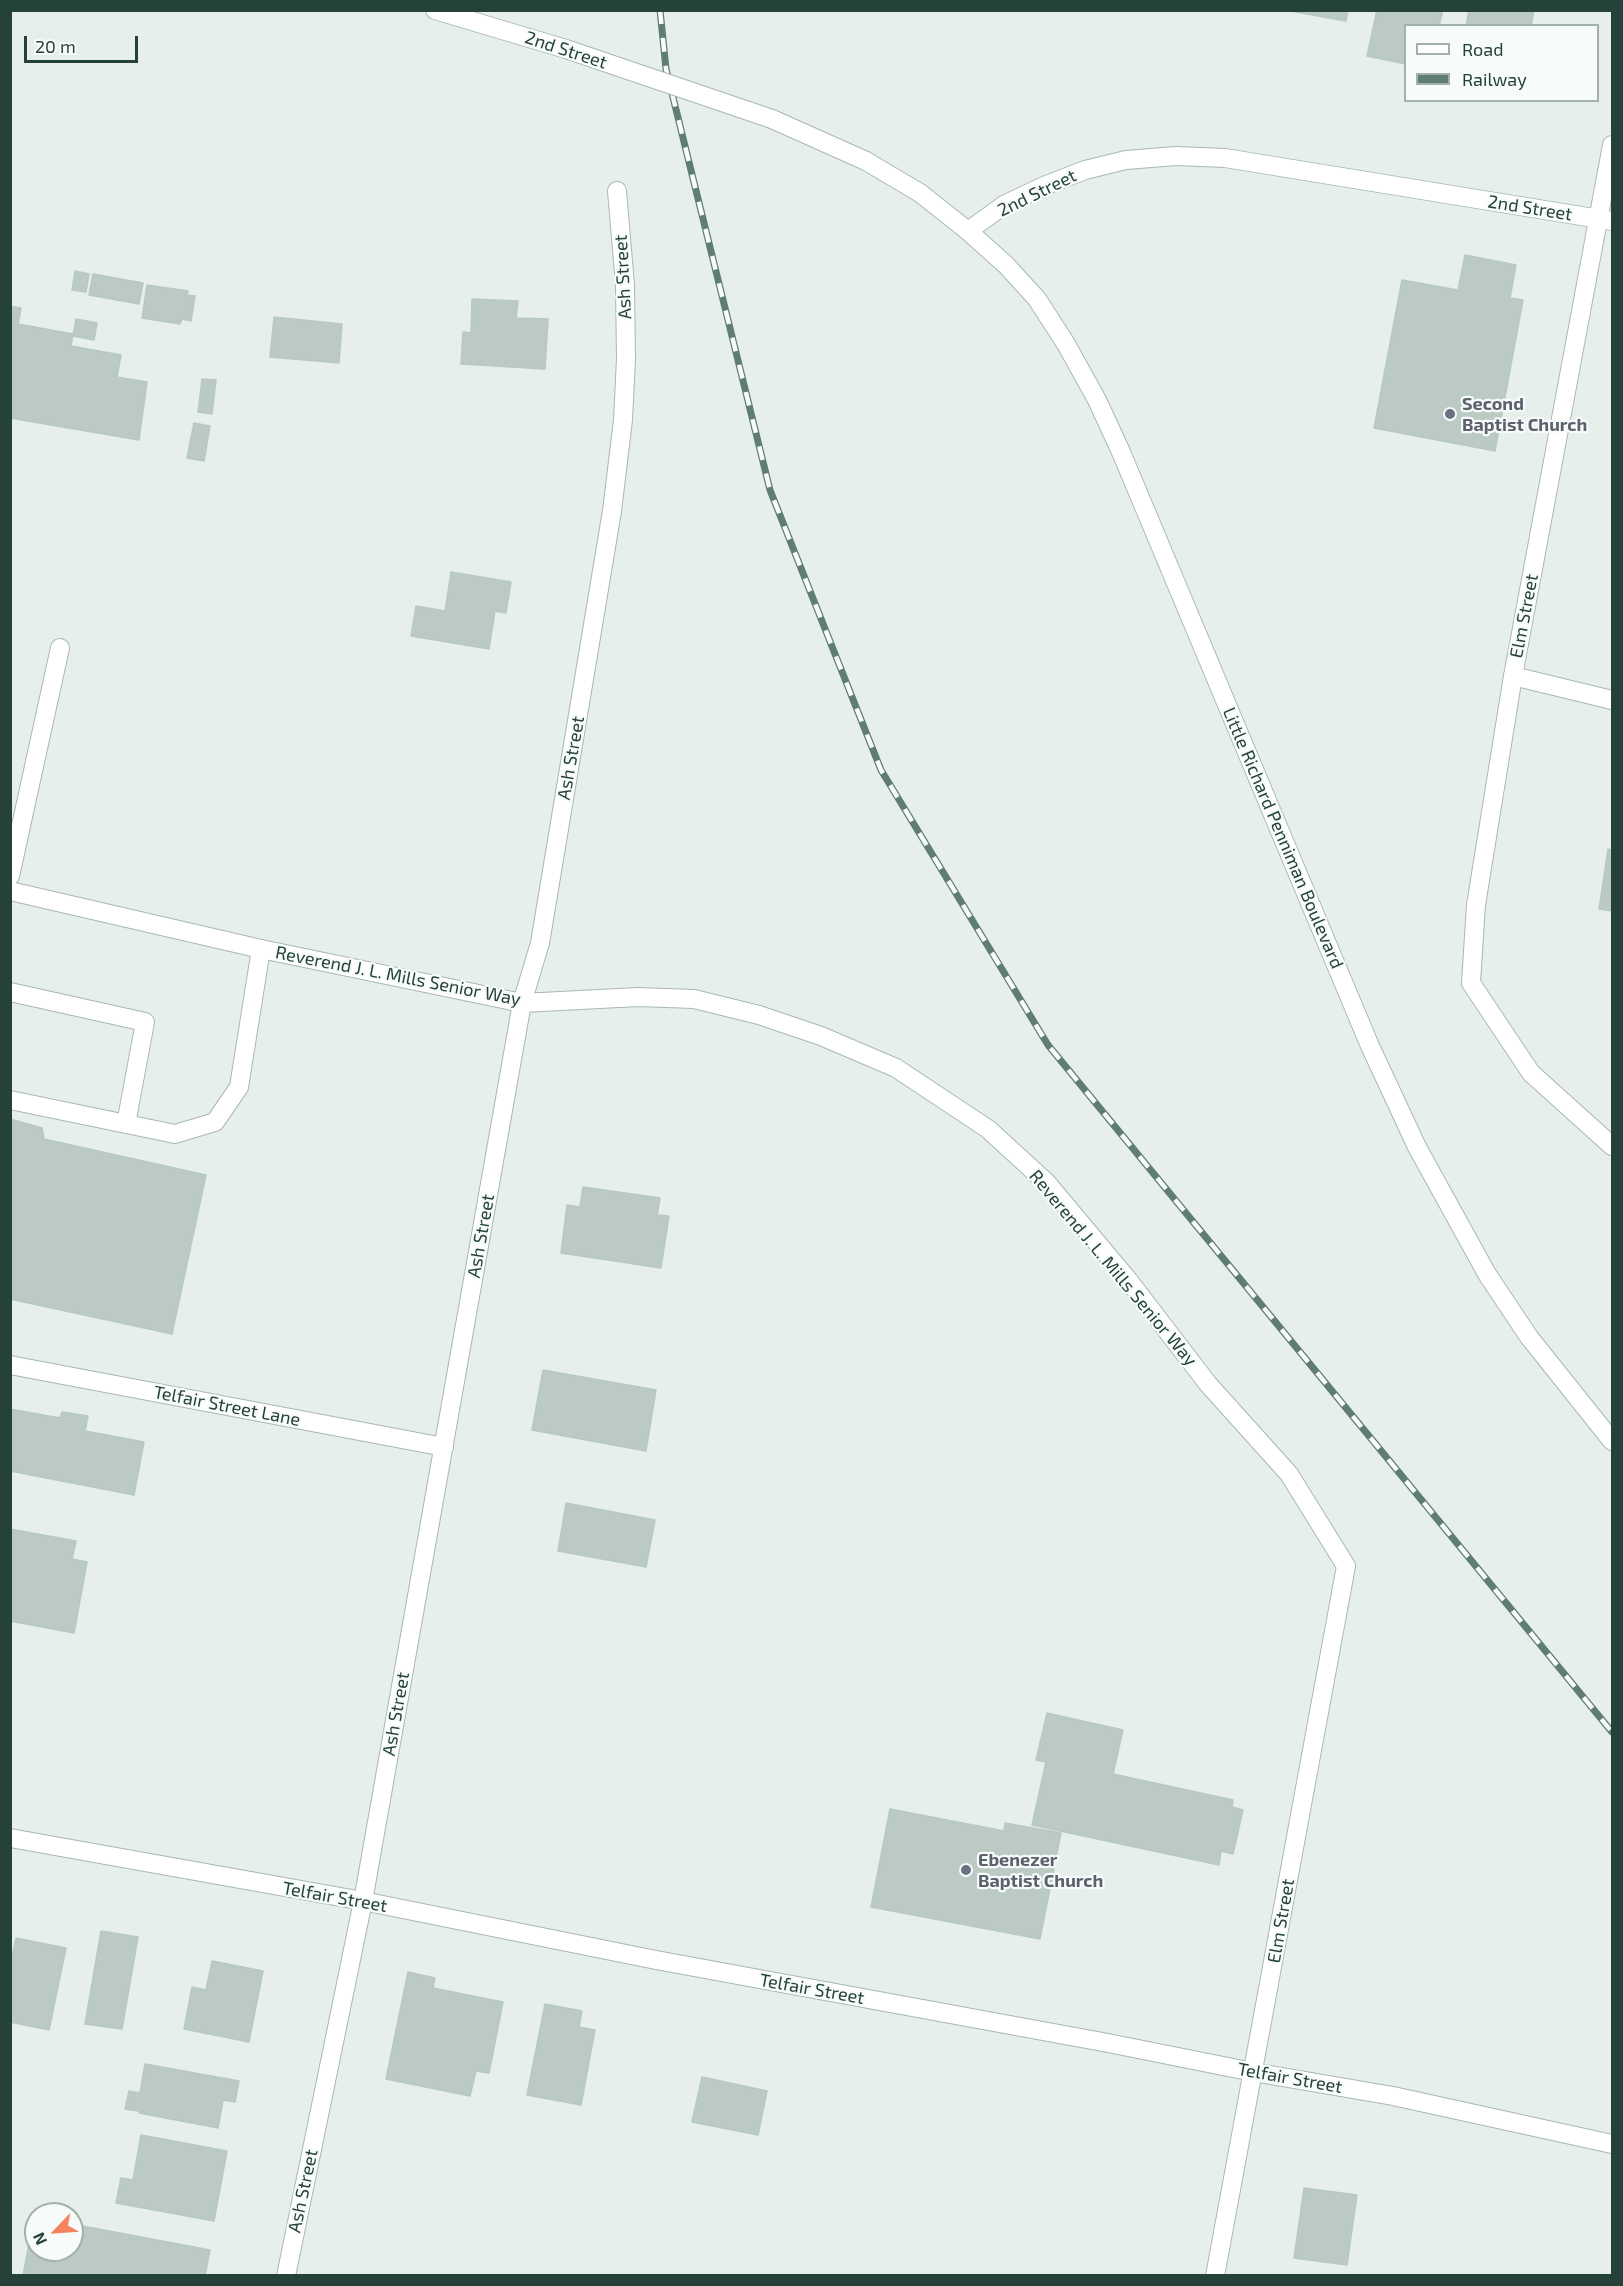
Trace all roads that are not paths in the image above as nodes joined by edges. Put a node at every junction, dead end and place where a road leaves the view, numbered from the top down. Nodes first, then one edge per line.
1 (435, 10) edge
2 (1612, 145) edge
3 (617, 191) dead end
4 (1606, 220) edge
5 (968, 231) junction
6 (60, 648) dead end
7 (1513, 676) junction
8 (1612, 700) edge
9 (10, 876) edge
10 (10, 891) edge
11 (261, 949) junction
12 (10, 992) edge
13 (522, 1003) junction
14 (10, 1100) edge
15 (126, 1124) junction
16 (1612, 1146) edge
17 (10, 1365) edge
18 (1612, 1441) edge
19 (444, 1447) junction
20 (1346, 1566) joint
21 (10, 1838) edge
22 (363, 1901) junction
23 (1253, 2072) junction
24 (1612, 2144) edge
25 (285, 2276) edge
26 (1215, 2276) edge

1 - 5 street, 2nd Street, bridge
2 - 4 street, Elm Street
3 - 13 street, Ash Street
4 - 5 street, 2nd Street
4 - 7 street, Elm Street
5 - 18 street, Little Richard Penniman Boulevard
6 - 9 street
7 - 8 street
7 - 16 street, Elm Street
10 - 11 street, Reverend J. L. Mills Senior Way
11 - 13 street, Reverend J. L. Mills Senior Way
11 - 15 street
12 - 15 street
13 - 19 street, Ash Street
13 - 20 street, Reverend J. L. Mills Senior Way
14 - 15 street
17 - 19 street, Telfair Street Lane
19 - 22 street, Ash Street
20 - 23 street, Elm Street
21 - 22 street, Telfair Street
22 - 23 street, Telfair Street
22 - 25 street, Ash Street
23 - 24 street, Telfair Street
23 - 26 street, Elm Street

